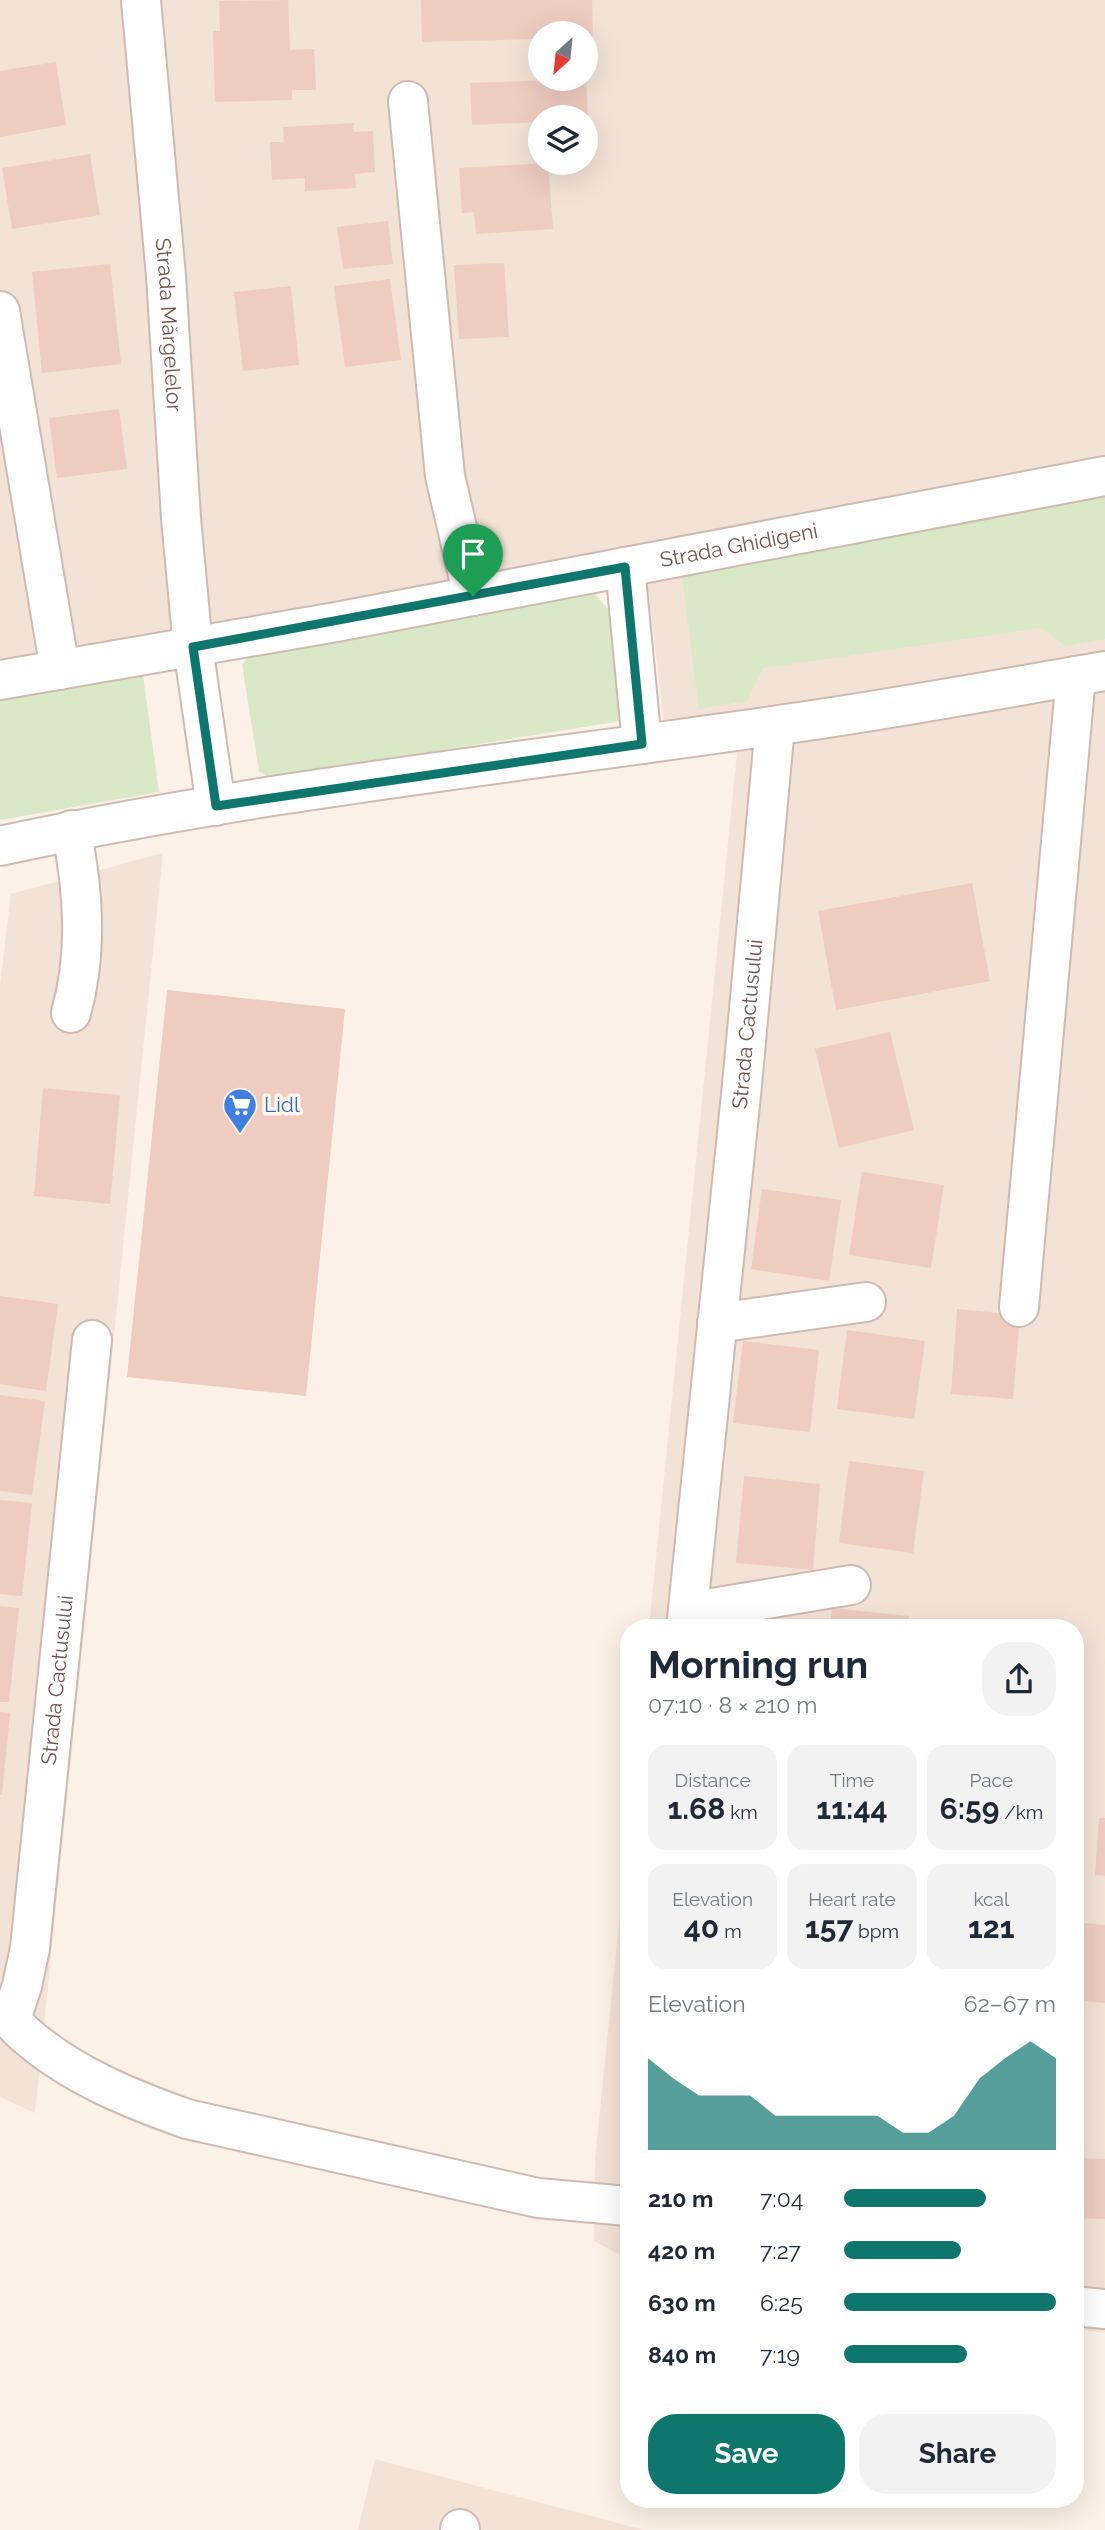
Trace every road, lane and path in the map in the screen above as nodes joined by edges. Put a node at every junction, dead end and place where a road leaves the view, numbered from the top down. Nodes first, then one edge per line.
1 (141, 0) edge
2 (408, 101) dead end
3 (0, 311) edge
4 (1105, 476) edge
5 (625, 567) junction
6 (473, 596) junction
7 (193, 647) junction
8 (60, 670) junction
9 (1090, 673) edge
10 (0, 680) edge
11 (775, 726) junction
12 (642, 744) junction
13 (216, 806) junction
14 (71, 830) junction
15 (0, 846) edge
16 (71, 1013) dead end
17 (866, 1302) dead end
18 (1019, 1307) dead end
19 (717, 1323) junction
20 (92, 1340) dead end
21 (851, 1585) dead end
22 (687, 1619) edge
23 (692, 1619) edge
24 (5, 2014) edge
25 (620, 2205) edge
26 (1084, 2307) edge
27 (1105, 2309) edge

1 - 7 street, Strada Mărgelelor
2 - 6 street
3 - 8 street
4 - 5 street, Strada Ghidigeni
5 - 6 street, Strada Ghidigeni
5 - 12 street
6 - 7 street, Strada Ghidigeni
7 - 8 street, Strada Ghidigeni
7 - 13 street, Strada Mărgelelor
8 - 10 street, Strada Ghidigeni
9 - 11 street
9 - 18 street
11 - 12 street
11 - 19 street, Strada Cactusului
12 - 13 street
13 - 14 street
14 - 15 street
14 - 16 street
17 - 19 street
19 - 22 street, Strada Cactusului
20 - 24 street, Strada Cactusului
21 - 23 street, Strada Cactusului
24 - 25 street
26 - 27 street

